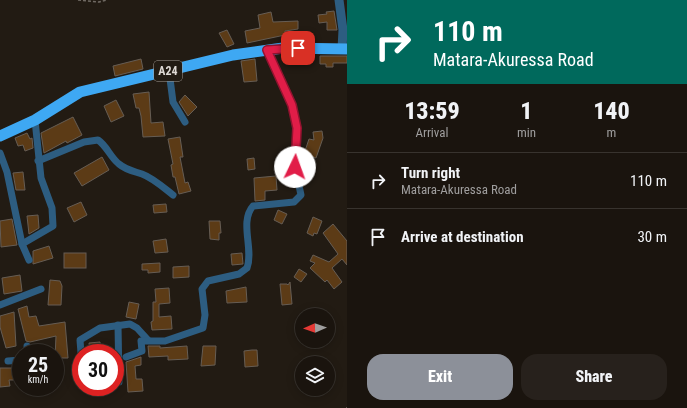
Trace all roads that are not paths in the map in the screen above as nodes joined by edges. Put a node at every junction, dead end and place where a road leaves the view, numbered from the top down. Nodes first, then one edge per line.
1 (339, 0) edge
2 (345, 49) edge
3 (267, 50) junction
4 (169, 71) junction
5 (34, 120) junction
6 (185, 122) dead end
7 (0, 136) edge
8 (0, 154) edge
9 (38, 161) junction
10 (173, 195) dead end
11 (22, 244) junction
12 (28, 260) dead end
13 (41, 289) dead end
14 (0, 305) edge
15 (118, 325) junction
16 (148, 340) junction
17 (80, 344) edge
18 (118, 344) edge
19 (126, 357) dead end
20 (8, 361) dead end
21 (12, 361) edge

1 - 2 street
2 - 3 highway, A24
3 - 4 highway, A24
3 - 16 street
4 - 5 highway, A24
4 - 6 street
5 - 7 highway, A24
5 - 9 street
8 - 11 street
9 - 10 street
9 - 11 street
11 - 12 street
13 - 14 street
15 - 16 street
15 - 17 street
15 - 18 street
16 - 19 street
20 - 21 street

